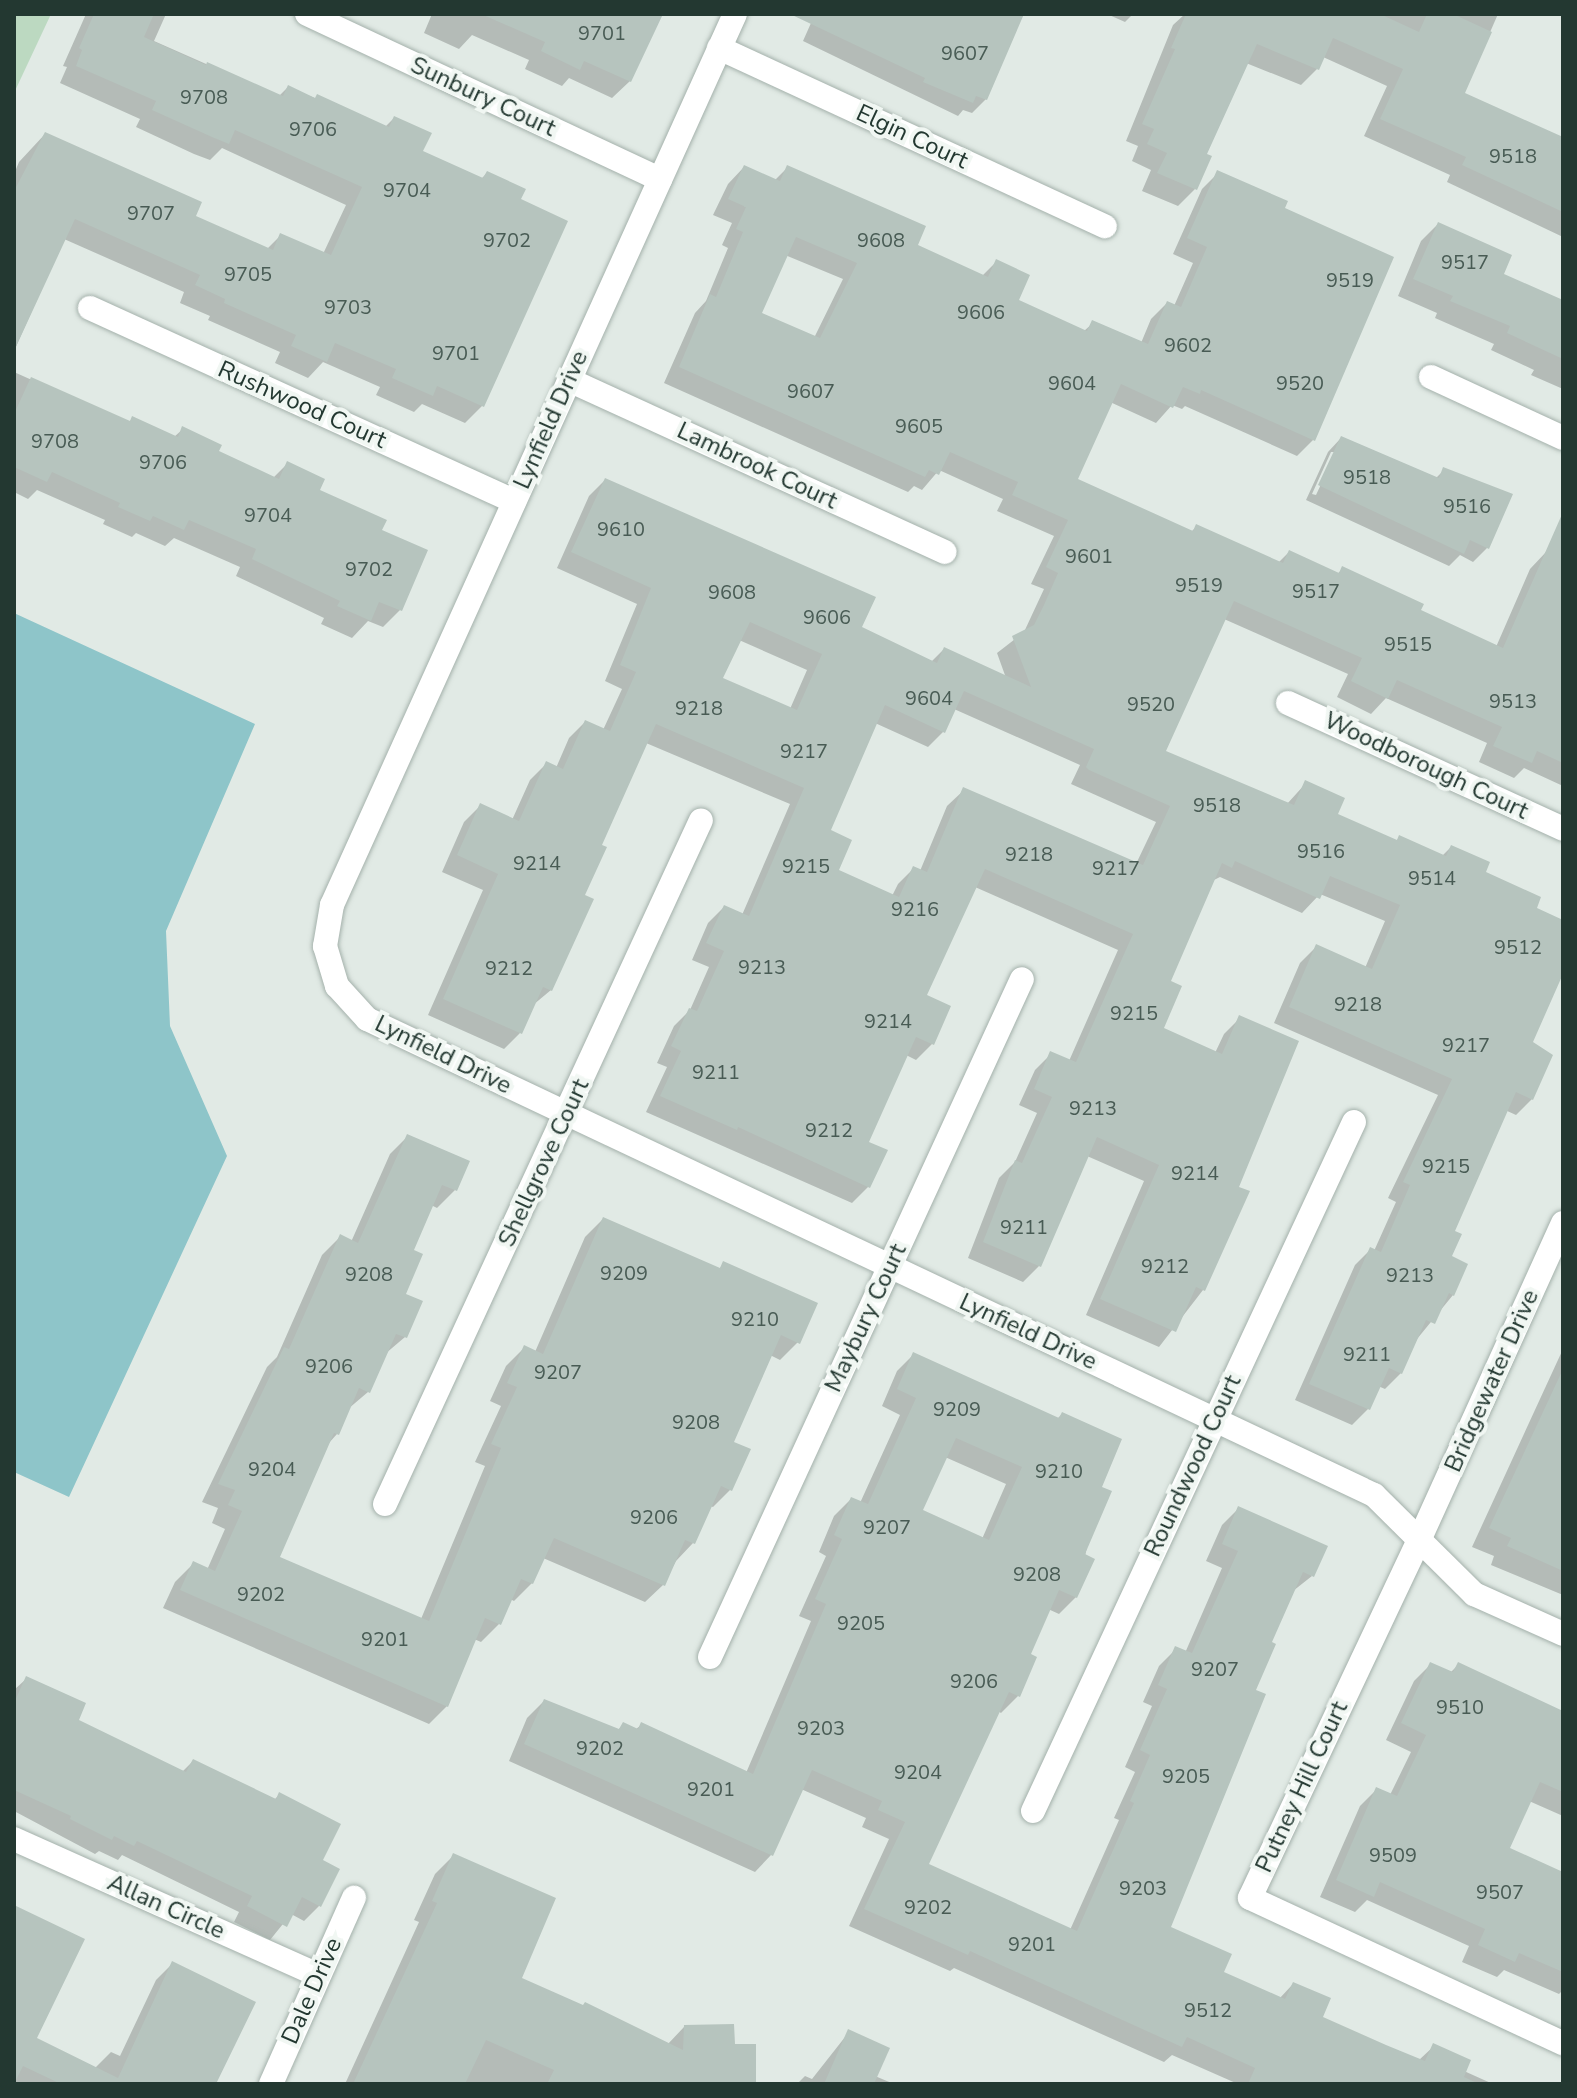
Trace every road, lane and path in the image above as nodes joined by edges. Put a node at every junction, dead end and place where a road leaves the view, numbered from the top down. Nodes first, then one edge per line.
1 (307, 14) edge
2 (735, 14) edge
3 (719, 48) junction
4 (660, 179) junction
5 (1105, 226) dead end
6 (90, 308) dead end
7 (1431, 377) dead end
8 (569, 380) junction
9 (1563, 438) edge
10 (514, 501) junction
11 (945, 552) dead end
12 (1288, 703) dead end
13 (701, 820) dead end
14 (1563, 829) edge
15 (1022, 979) dead end
16 (567, 1114) junction
17 (1354, 1122) dead end
18 (1562, 1227) edge
19 (889, 1267) junction
20 (1214, 1420) junction
21 (385, 1504) dead end
22 (1420, 1538) junction
23 (1563, 1634) edge
24 (710, 1657) dead end
25 (1033, 1811) dead end
26 (14, 1839) edge
27 (354, 1898) dead end
28 (318, 1975) junction
29 (1563, 2043) edge
30 (271, 2084) edge

1 - 4 street, Sunbury Court
2 - 3 street, Lynfield Drive
3 - 4 street, Lynfield Drive
3 - 5 street, Elgin Court
4 - 8 street, Lynfield Drive
6 - 10 street, Rushwood Court
7 - 9 street
8 - 10 street, Lynfield Drive
8 - 11 street, Lambrook Court
10 - 16 street, Lynfield Drive
12 - 14 street, Woodborough Court
13 - 16 street, Shellgrove Court
15 - 19 street, Maybury Court
16 - 19 street, Lynfield Drive
16 - 21 street, Shellgrove Court
17 - 20 street, Roundwood Court
18 - 22 street, Bridgewater Drive
19 - 20 street, Lynfield Drive
19 - 24 street, Maybury Court
20 - 22 street, Lynfield Drive
20 - 25 street, Roundwood Court
22 - 23 street, Lynfield Drive
22 - 29 street, Putney Hill Court
26 - 28 street, Allan Circle
27 - 28 street, Dale Drive
28 - 30 street, Dale Drive

